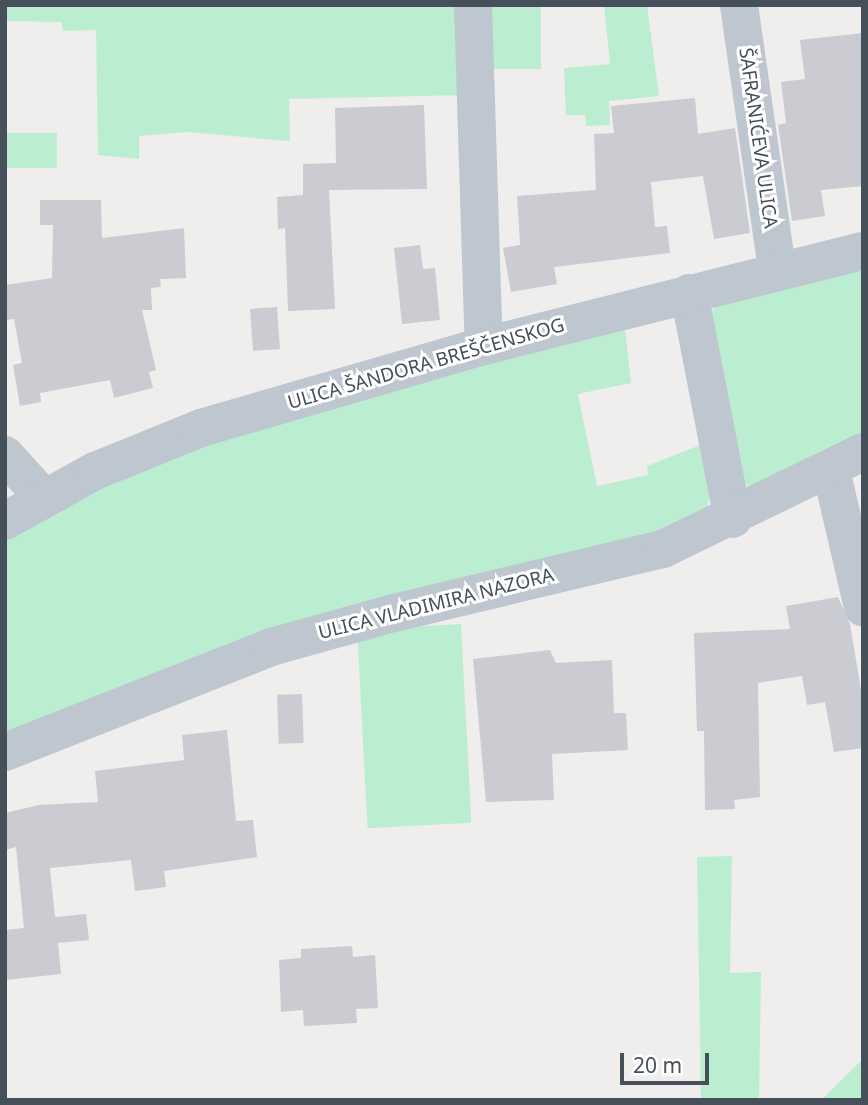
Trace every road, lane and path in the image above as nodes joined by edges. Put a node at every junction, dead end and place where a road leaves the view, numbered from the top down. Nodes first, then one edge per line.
1 (473, 5) edge
2 (738, 5) edge
3 (863, 251) edge
4 (778, 271) junction
5 (689, 293) junction
6 (484, 346) junction
7 (5, 455) edge
8 (847, 461) edge
9 (44, 498) junction
10 (733, 519) junction
11 (5, 521) edge
12 (863, 607) edge
13 (5, 752) edge

1 - 6 street
2 - 4 street, ŠAFRANIĆEVA ULICA
3 - 4 street, ULICA ŠANDORA BREŠČENSKOG
4 - 5 street, ULICA ŠANDORA BREŠČENSKOG
5 - 6 street, ULICA ŠANDORA BREŠČENSKOG
5 - 10 street
6 - 9 street, ULICA ŠANDORA BREŠČENSKOG
7 - 9 street
8 - 10 street, ULICA VLADIMIRA NAZORA
8 - 12 street
9 - 11 street, ULICA ŠANDORA BREŠČENSKOG
10 - 13 street, ULICA VLADIMIRA NAZORA

